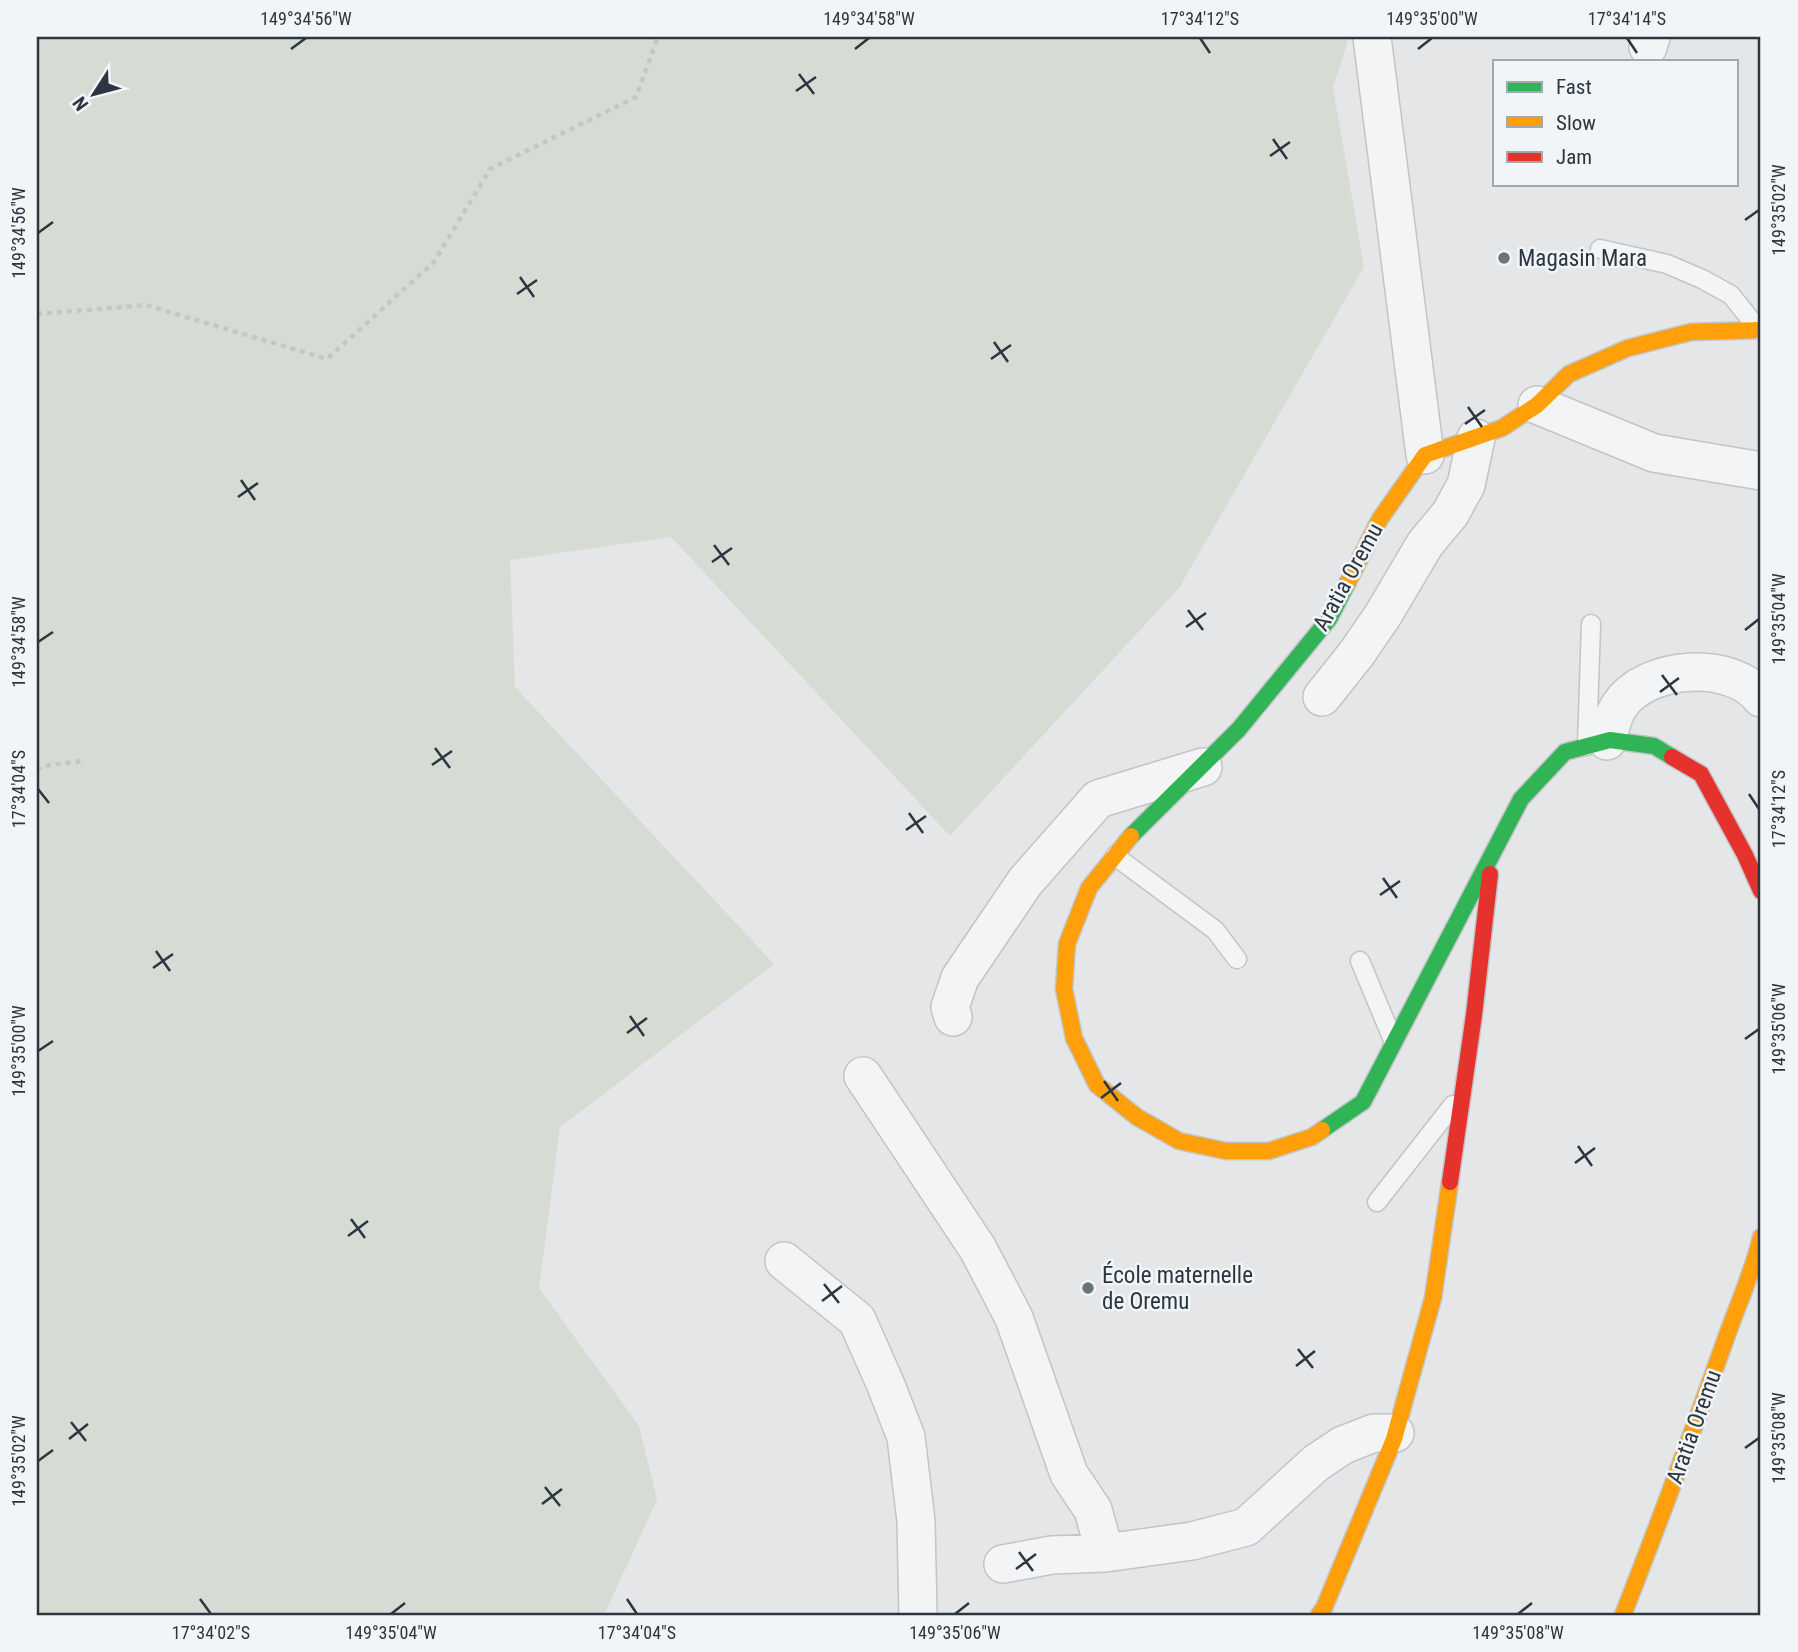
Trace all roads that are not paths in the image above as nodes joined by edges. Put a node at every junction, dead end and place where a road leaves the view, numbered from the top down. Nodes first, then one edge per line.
1 (1372, 37) edge
2 (1600, 249) dead end
3 (1760, 330) edge
4 (1537, 405) junction
5 (1476, 438) junction
6 (1425, 455) junction
7 (1761, 471) edge
8 (1591, 624) dead end
9 (1322, 697) dead end
10 (1761, 698) edge
11 (1597, 743) junction
12 (1203, 766) junction
13 (1493, 851) junction
14 (1115, 856) junction
15 (1761, 891) edge
16 (1237, 959) dead end
17 (1360, 961) dead end
18 (953, 1017) dead end
19 (1394, 1044) junction
20 (863, 1076) dead end
21 (1463, 1092) junction
22 (1377, 1202) dead end
23 (1761, 1237) edge
24 (784, 1261) dead end
25 (1395, 1433) junction
26 (1105, 1553) junction
27 (1003, 1564) dead end
28 (918, 1615) edge
29 (1319, 1615) edge
30 (1622, 1615) edge

1 - 6 street
2 - 3 lane
3 - 4 main road
4 - 5 main road
4 - 7 street
5 - 6 main road
5 - 9 street, Aratia Oremu
6 - 12 main road, Aratia Oremu
8 - 11 lane
10 - 11 street
11 - 13 main road, Aratia Oremu
11 - 15 main road
12 - 14 main road, Aratia Oremu
12 - 18 street, Aratia Oremu
13 - 19 main road, Aratia Oremu
13 - 21 main road
14 - 16 lane
14 - 19 main road, Aratia Oremu
17 - 19 lane
20 - 26 street
21 - 22 lane
21 - 25 main road
23 - 30 main road, Aratia Oremu
24 - 28 street
25 - 26 street
25 - 29 main road
26 - 27 street

